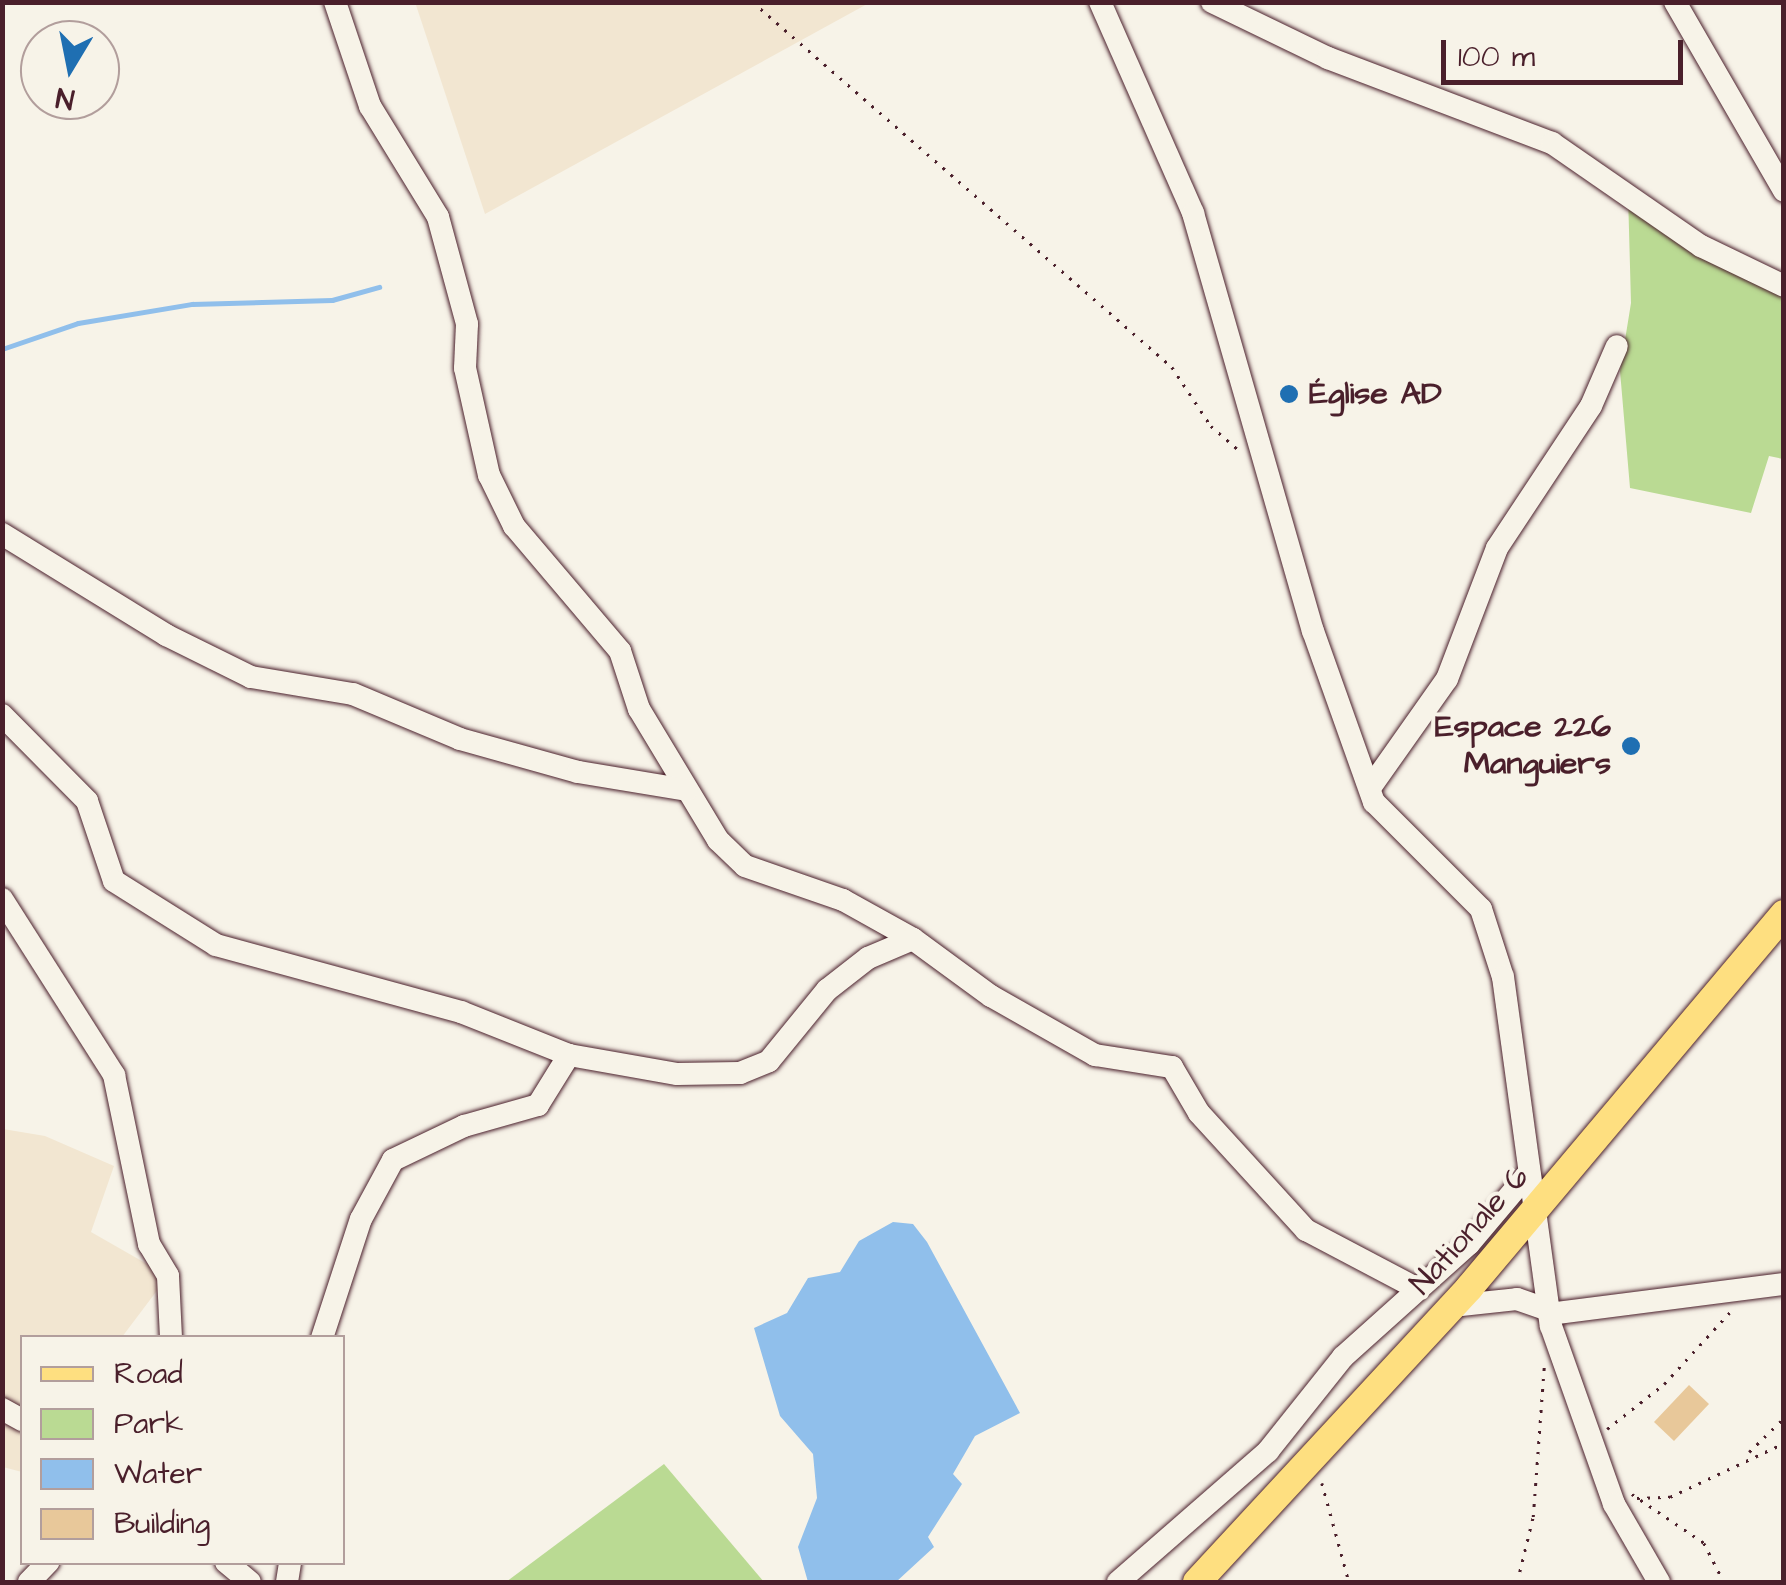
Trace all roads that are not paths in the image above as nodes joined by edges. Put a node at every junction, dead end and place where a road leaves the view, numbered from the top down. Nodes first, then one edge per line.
1 (335, 2) edge
2 (1100, 2) edge
3 (1212, 2) edge
4 (1675, 2) edge
5 (1784, 191) edge
6 (1784, 286) edge
7 (1617, 346) dead end
8 (2, 534) edge
9 (2, 715) edge
10 (1370, 788) junction
11 (687, 790) junction
12 (2, 900) edge
13 (1784, 914) edge
14 (913, 938) junction
15 (569, 1055) junction
16 (1528, 1174) junction
17 (1534, 1214) junction
18 (1784, 1284) edge
19 (1418, 1290) junction
20 (1452, 1306) junction
21 (1549, 1312) junction
22 (171, 1335) edge
23 (323, 1335) edge
24 (230, 1565) edge
25 (250, 1582) edge
26 (1118, 1582) edge
27 (1196, 1582) edge
28 (1659, 1582) edge

1 - 11 street
2 - 10 street
3 - 6 street
4 - 5 street
7 - 10 street
8 - 11 street
9 - 15 street
10 - 16 street
11 - 14 street
12 - 22 street
13 - 17 main road, Nationale 6
14 - 15 street
14 - 19 street
15 - 23 street
16 - 17 street
16 - 19 street
17 - 20 main road, Nationale 6
17 - 21 street
18 - 21 street
19 - 26 street
20 - 21 street
20 - 27 main road, Nationale 6
21 - 28 street
24 - 25 street

